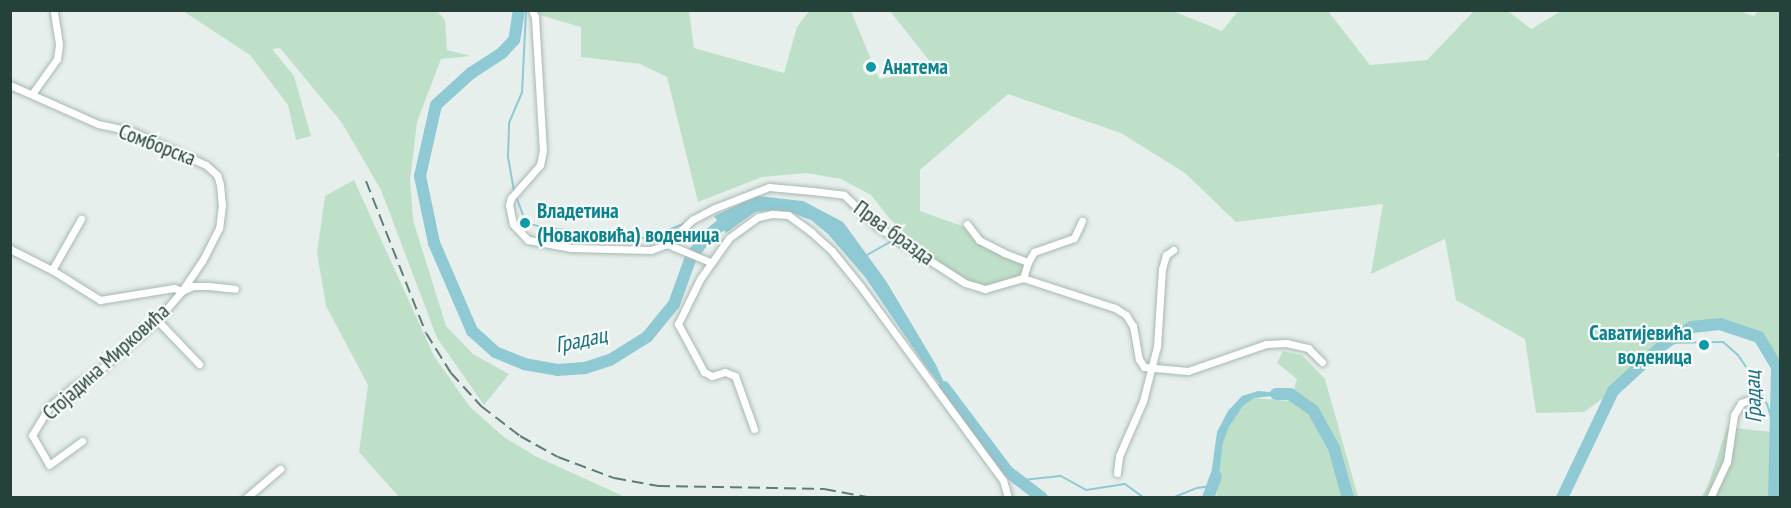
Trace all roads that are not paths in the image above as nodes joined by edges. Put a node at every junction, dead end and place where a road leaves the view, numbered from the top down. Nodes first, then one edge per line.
1 (532, 10) edge
2 (54, 11) edge
3 (10, 85) edge
4 (32, 94) junction
5 (81, 219) dead end
6 (1082, 220) dead end
7 (967, 224) dead end
8 (667, 244) junction
9 (10, 249) edge
10 (1173, 250) dead end
11 (1028, 261) junction
12 (708, 262) junction
13 (52, 270) junction
14 (1023, 278) junction
15 (235, 289) dead end
16 (182, 291) junction
17 (158, 320) junction
18 (1322, 362) dead end
19 (199, 364) dead end
20 (1150, 368) junction
21 (1752, 399) dead end
22 (754, 429) dead end
23 (82, 441) dead end
24 (280, 469) dead end
25 (1117, 473) dead end
26 (246, 498) edge
27 (1008, 498) edge
28 (1710, 498) edge

1 - 8 street
2 - 4 street
3 - 4 street, Сомборска
4 - 16 street, Сомборска
5 - 13 street
6 - 11 street
7 - 11 street
8 - 12 street
8 - 14 street, Прва бразда
9 - 13 street
10 - 20 street
11 - 14 street
12 - 22 street
12 - 27 street
13 - 16 street
14 - 20 street
15 - 16 street
16 - 17 street, Стојадина Мирковића
17 - 19 street
17 - 23 street, Стојадина Мирковића
18 - 20 street
20 - 25 street
21 - 28 street
24 - 26 street

